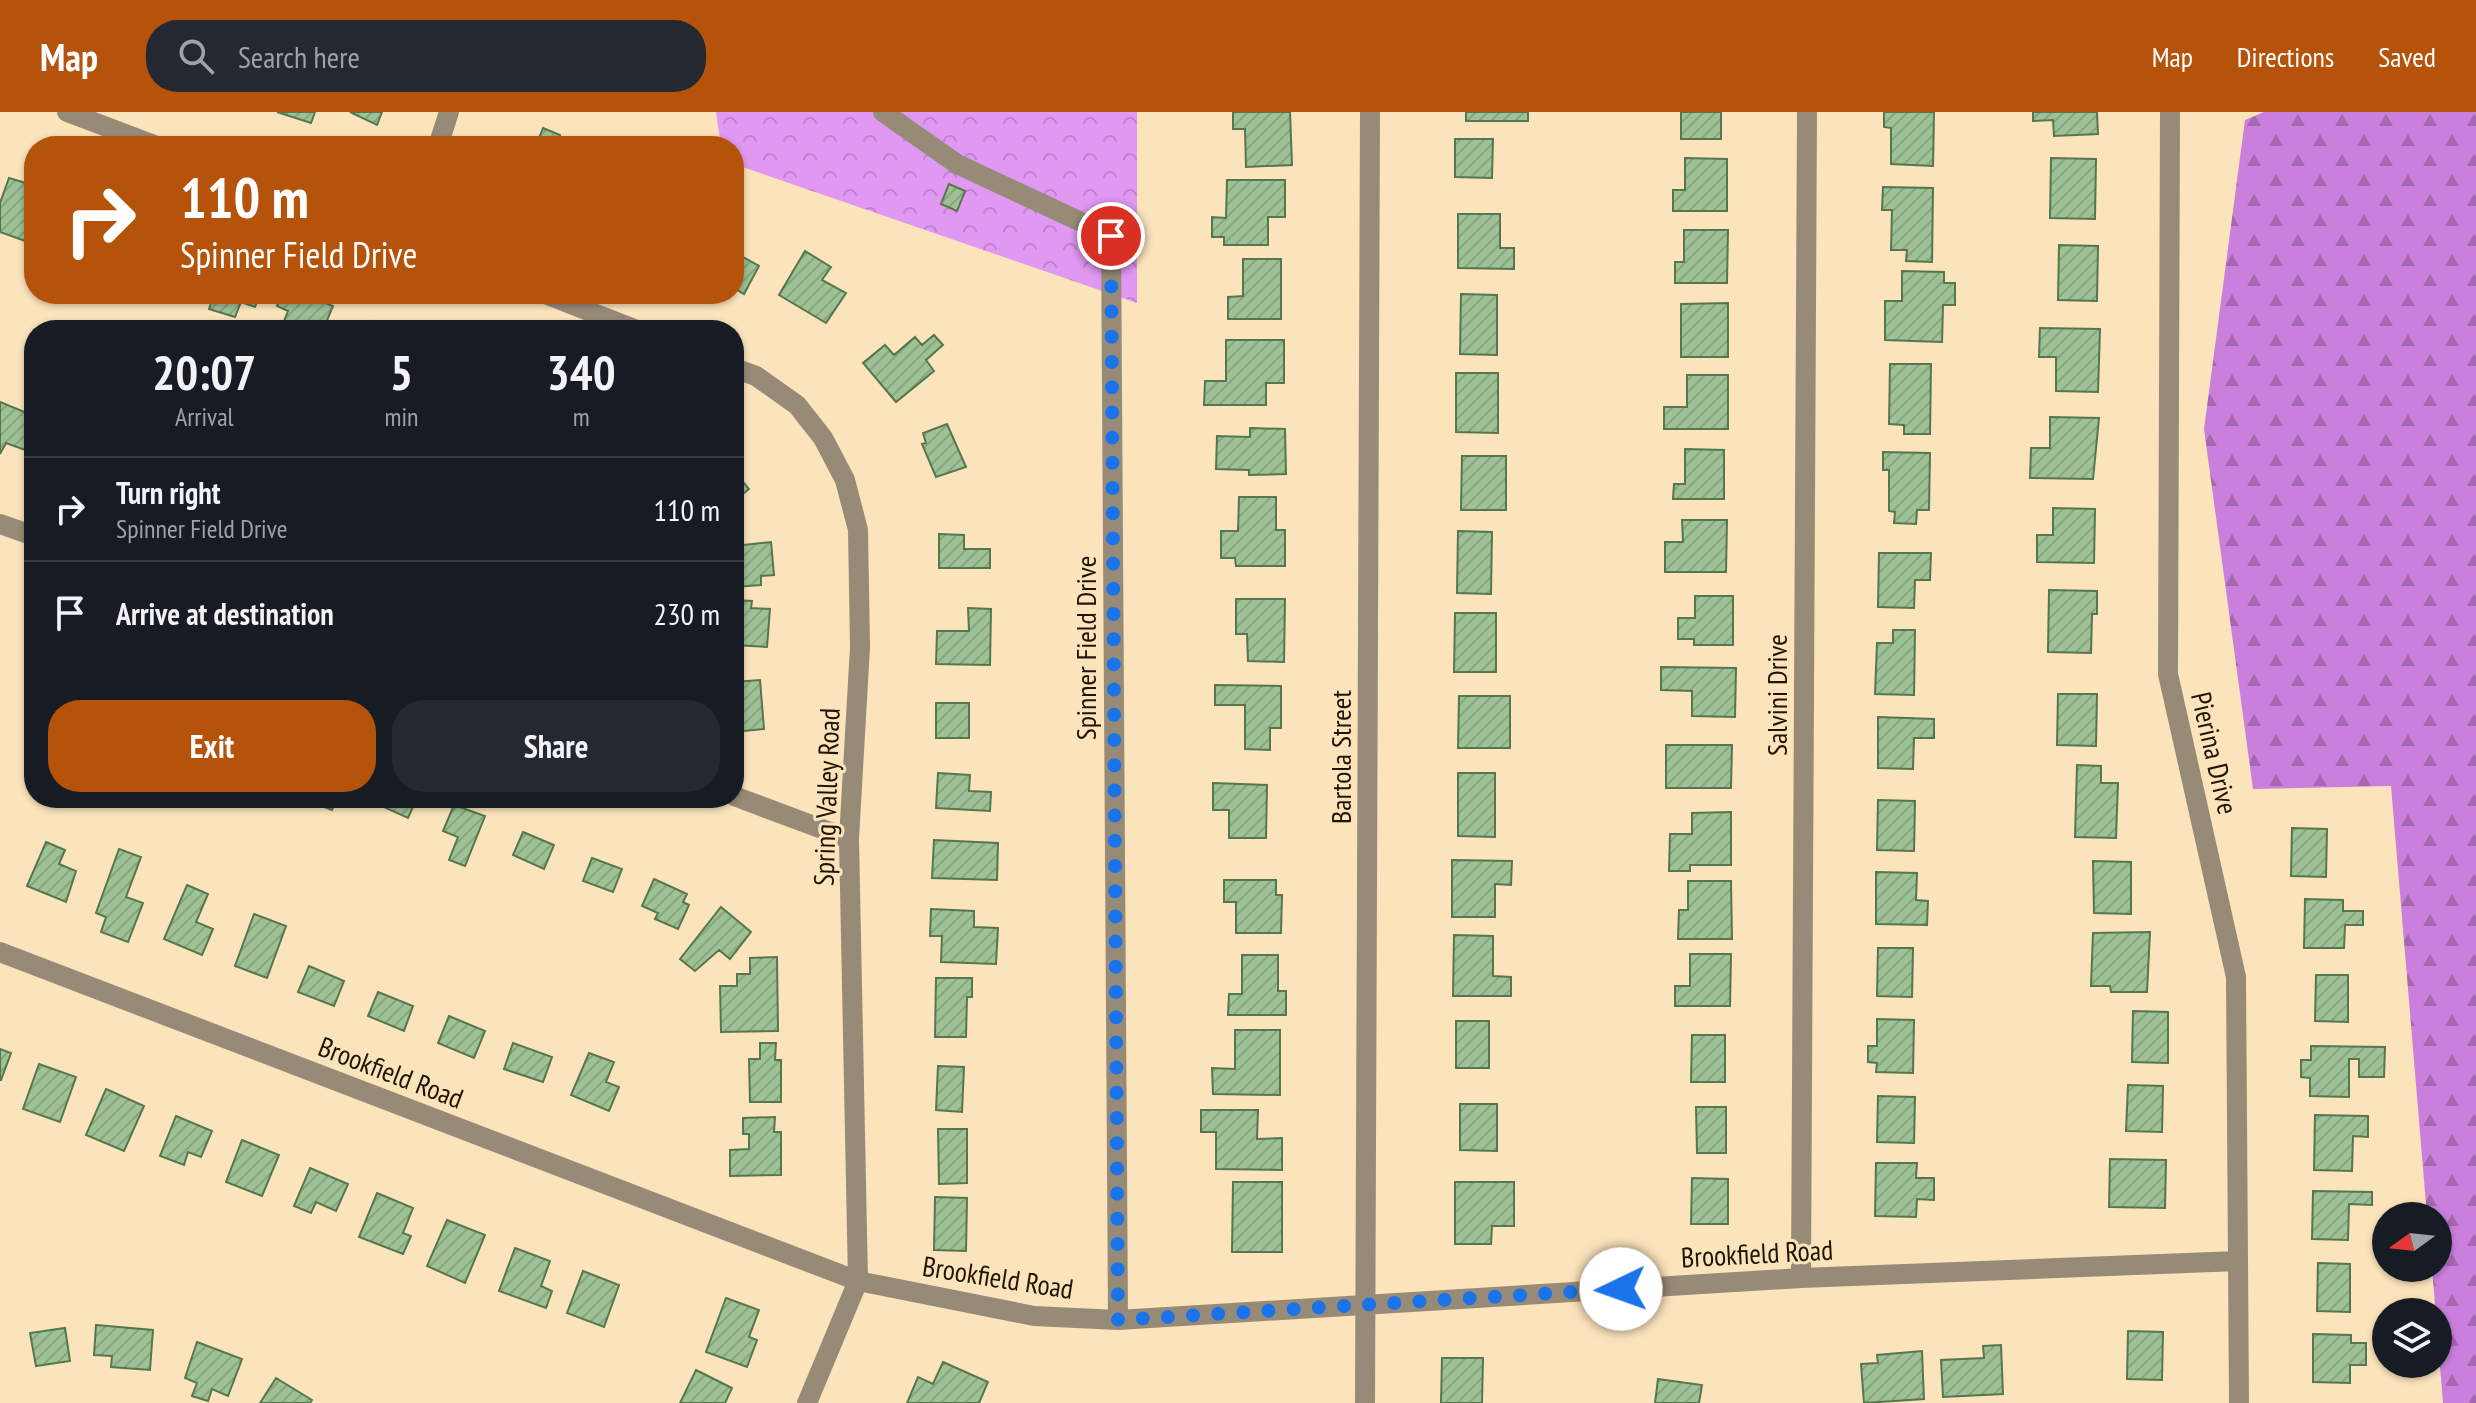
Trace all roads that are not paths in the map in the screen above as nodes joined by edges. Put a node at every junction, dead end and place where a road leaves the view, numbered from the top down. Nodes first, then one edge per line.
1 (67, 112) edge
2 (449, 112) edge
3 (883, 112) edge
4 (1370, 112) edge
5 (1807, 112) edge
6 (2170, 112) edge
7 (131, 136) edge
8 (441, 136) edge
9 (571, 304) edge
10 (611, 320) edge
11 (744, 372) edge
12 (0, 524) edge
13 (24, 532) edge
14 (744, 800) edge
15 (849, 839) junction
16 (0, 952) edge
17 (2238, 1261) junction
18 (1801, 1278) junction
19 (858, 1281) junction
20 (1365, 1305) junction
21 (1118, 1320) junction
22 (807, 1403) edge
23 (1365, 1403) edge
24 (2239, 1403) edge

1 - 7 street
2 - 8 street
3 - 21 street, Spinner Field Drive
4 - 20 street, Bartola Street
5 - 18 street, Salvini Drive
6 - 17 street, Pierina Drive
9 - 10 street
11 - 15 street, Spring Valley Road
12 - 13 street
14 - 15 street
15 - 19 street, Spring Valley Road
16 - 19 street, Brookfield Road
17 - 18 street, Brookfield Road
17 - 24 street, Pierina Drive
18 - 20 street, Brookfield Road
19 - 21 street, Brookfield Road
19 - 22 street
20 - 21 street, Brookfield Road
20 - 23 street, Bartola Street

